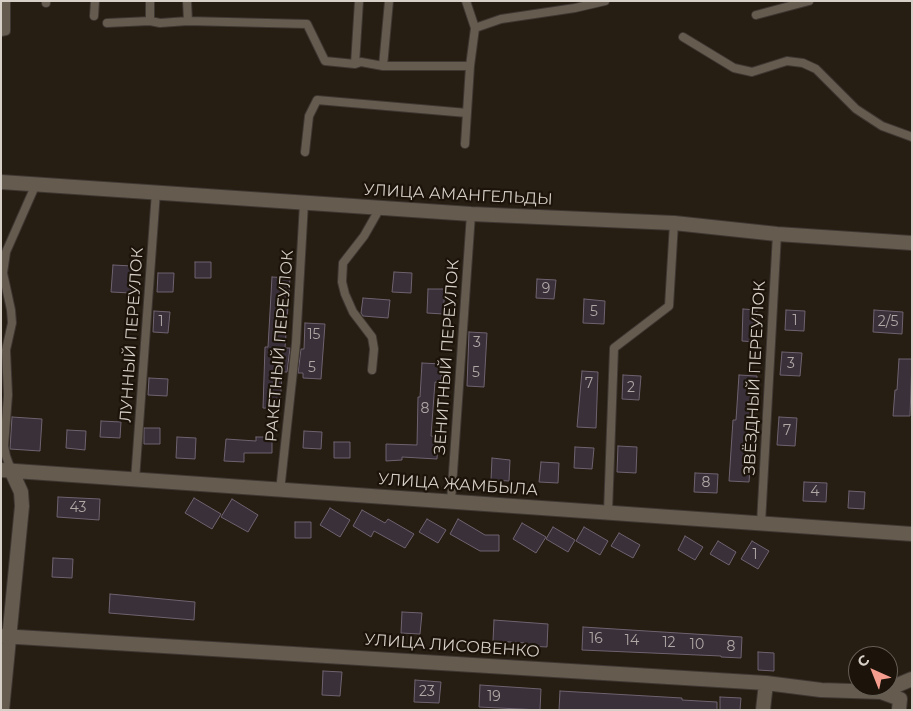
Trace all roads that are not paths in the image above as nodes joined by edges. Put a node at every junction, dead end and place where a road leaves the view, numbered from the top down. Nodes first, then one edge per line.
1 (6, 1) edge
2 (95, 1) edge
3 (150, 1) edge
4 (187, 1) edge
5 (359, 1) edge
6 (389, 1) edge
7 (466, 1) edge
8 (606, 1) edge
9 (809, 1) edge
10 (756, 15) dead end
11 (94, 16) dead end
12 (150, 21) junction
13 (188, 22) junction
14 (107, 23) dead end
15 (475, 28) junction
16 (1, 32) edge
17 (683, 37) dead end
18 (355, 64) junction
19 (383, 66) junction
20 (470, 66) junction
21 (467, 114) junction
22 (912, 137) edge
23 (465, 144) dead end
24 (305, 152) dead end
25 (1, 182) edge
26 (36, 184) junction
27 (156, 192) junction
28 (304, 203) junction
29 (380, 208) junction
30 (471, 214) junction
31 (674, 223) junction
32 (777, 234) junction
33 (912, 243) edge
34 (372, 370) dead end
35 (6, 470) edge
36 (135, 480) junction
37 (280, 491) junction
38 (451, 501) junction
39 (608, 512) junction
40 (761, 523) junction
41 (912, 534) edge
42 (5, 636) edge
43 (912, 680) edge
44 (766, 683) junction
45 (898, 685) edge
46 (848, 691) edge
47 (887, 696) edge
48 (900, 704) edge
49 (2, 710) edge
50 (763, 710) edge

1 - 16 lane
2 - 11 lane
3 - 12 lane
4 - 13 lane
5 - 18 lane
6 - 19 lane
7 - 15 lane
8 - 15 lane
9 - 10 lane
12 - 13 lane
12 - 14 lane
13 - 18 lane
15 - 20 lane
17 - 22 lane
18 - 19 lane
19 - 20 lane
20 - 21 lane
21 - 23 lane
21 - 24 lane
25 - 26 street, УЛИЦА АМАНГЕЛЬДЫ
26 - 27 street, УЛИЦА АМАНГЕЛЬДЫ
26 - 35 lane
27 - 28 street, УЛИЦА АМАНГЕЛЬДЫ
27 - 36 lane, ЛУННЫЙ ПЕРЕУЛОК
28 - 29 street, УЛИЦА АМАНГЕЛЬДЫ
28 - 37 lane, РАКЕТНЫЙ ПЕРЕУЛОК
29 - 30 street, УЛИЦА АМАНГЕЛЬДЫ
29 - 34 lane
30 - 31 street, УЛИЦА АМАНГЕЛЬДЫ
30 - 38 lane, ЗЕНИТНЫЙ ПЕРЕУЛОК
31 - 32 street, УЛИЦА АМАНГЕЛЬДЫ
31 - 39 lane
32 - 33 street, УЛИЦА АМАНГЕЛЬДЫ
32 - 40 lane, ЗВЁЗДНЫЙ ПЕРЕУЛОК
35 - 36 street, УЛИЦА ЖАМБЫЛА
35 - 42 street
36 - 37 street, УЛИЦА ЖАМБЫЛА
37 - 38 street, УЛИЦА ЖАМБЫЛА
38 - 39 street, УЛИЦА ЖАМБЫЛА
39 - 40 street, УЛИЦА ЖАМБЫЛА
40 - 41 street, УЛИЦА ЖАМБЫЛА
42 - 44 street, УЛИЦА ЛИСОВЕНКО
42 - 49 street
43 - 45 street
44 - 46 street, УЛИЦА ЛИСОВЕНКО
44 - 50 street
47 - 48 street, УЛИЦА ЛИСОВЕНКО

